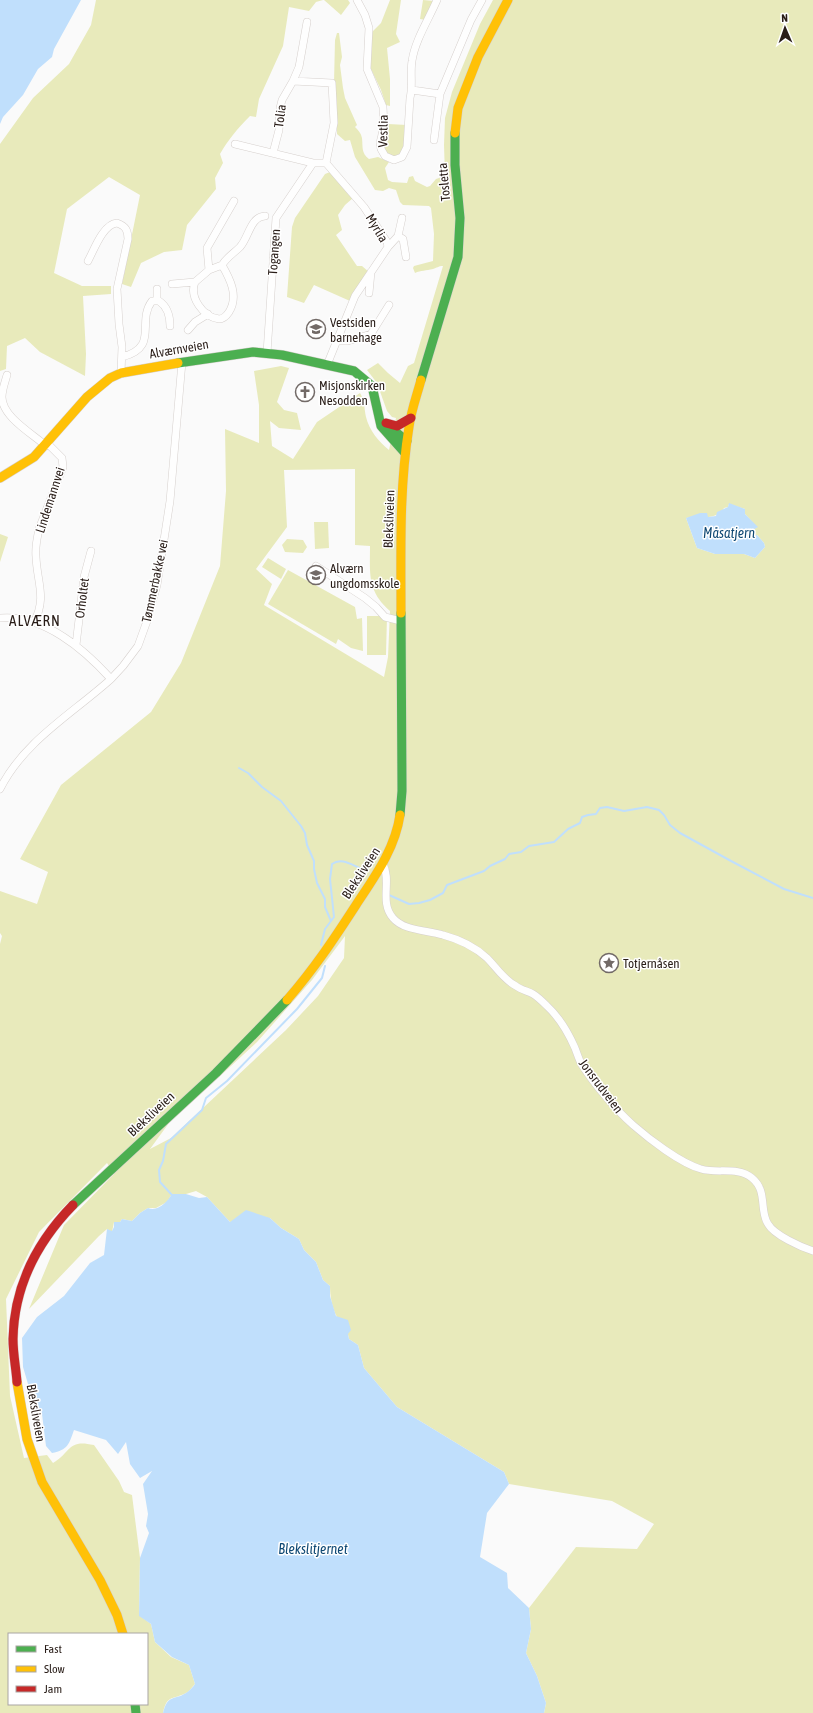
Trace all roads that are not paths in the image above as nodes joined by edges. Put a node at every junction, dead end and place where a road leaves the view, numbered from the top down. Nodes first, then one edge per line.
1 (358, 0) edge
2 (437, 0) edge
3 (482, 0) edge
4 (508, 0) edge
5 (307, 22) dead end
6 (293, 81) junction
7 (412, 90) junction
8 (440, 94) junction
9 (434, 140) dead end
10 (235, 144) dead end
11 (273, 153) junction
12 (313, 162) junction
13 (326, 163) junction
14 (234, 201) dead end
15 (265, 216) dead end
16 (402, 218) dead end
17 (398, 236) junction
18 (388, 247) junction
19 (406, 257) dead end
20 (88, 261) dead end
21 (222, 265) junction
22 (209, 270) junction
23 (371, 272) junction
24 (195, 282) junction
25 (172, 284) dead end
26 (157, 289) dead end
27 (369, 293) dead end
28 (157, 300) junction
29 (389, 305) dead end
30 (208, 314) junction
31 (170, 326) dead end
32 (188, 330) dead end
33 (337, 341) junction
34 (267, 353) junction
35 (122, 357) junction
36 (182, 362) junction
37 (327, 365) junction
38 (121, 373) junction
39 (7, 375) dead end
40 (378, 409) junction
41 (411, 418) junction
42 (385, 422) junction
43 (407, 441) junction
44 (47, 445) junction
45 (405, 453) junction
46 (0, 478) edge
47 (91, 551) dead end
48 (316, 566) dead end
49 (0, 618) edge
50 (401, 621) junction
51 (34, 622) junction
52 (76, 645) junction
53 (111, 678) junction
54 (0, 789) edge
55 (383, 864) junction
56 (813, 1252) edge
57 (123, 1633) edge

1 - 7 street, Vestlia
2 - 7 street, Vestlia
3 - 8 street
4 - 41 main road, Tosletta
5 - 6 street, Tolia
6 - 11 street, Tolia
6 - 13 street
7 - 8 street
8 - 9 street
10 - 11 street
11 - 12 street
12 - 13 street
12 - 34 street, Togangen
13 - 18 street, Myrlia
14 - 22 street
15 - 21 street
16 - 17 street
17 - 18 street
17 - 19 street
18 - 23 street, Myrlia
20 - 35 street
21 - 22 street
21 - 30 street
22 - 24 street
23 - 27 street
23 - 33 street, Myrlia
24 - 25 street
24 - 30 street
26 - 28 street
28 - 31 street
28 - 35 street
29 - 33 street
30 - 32 street
33 - 37 street, Myrlia
34 - 36 main road, Alværnveien
34 - 37 main road, Alværnveien
35 - 38 street
36 - 38 main road, Alværnveien
36 - 53 street, Tømmerbakke vei
37 - 40 main road, Alværnveien
38 - 44 main road, Alværnveien
39 - 44 street, Lindemannvei
40 - 42 main road, Alværnveien
40 - 45 main road, Alværnveien
41 - 42 main road
41 - 43 main road
42 - 43 main road, Alværnveien
43 - 45 main road, Bleksliveien
44 - 46 main road, Alværnveien
44 - 51 street, Lindemannvei
45 - 50 main road, Bleksliveien
47 - 52 street, Orholtet
48 - 50 street
49 - 51 street
50 - 55 main road, Bleksliveien
51 - 52 street
52 - 53 street
53 - 54 street, Tømmerbakke vei
55 - 56 street, Jonsrudveien
55 - 57 main road, Bleksliveien

